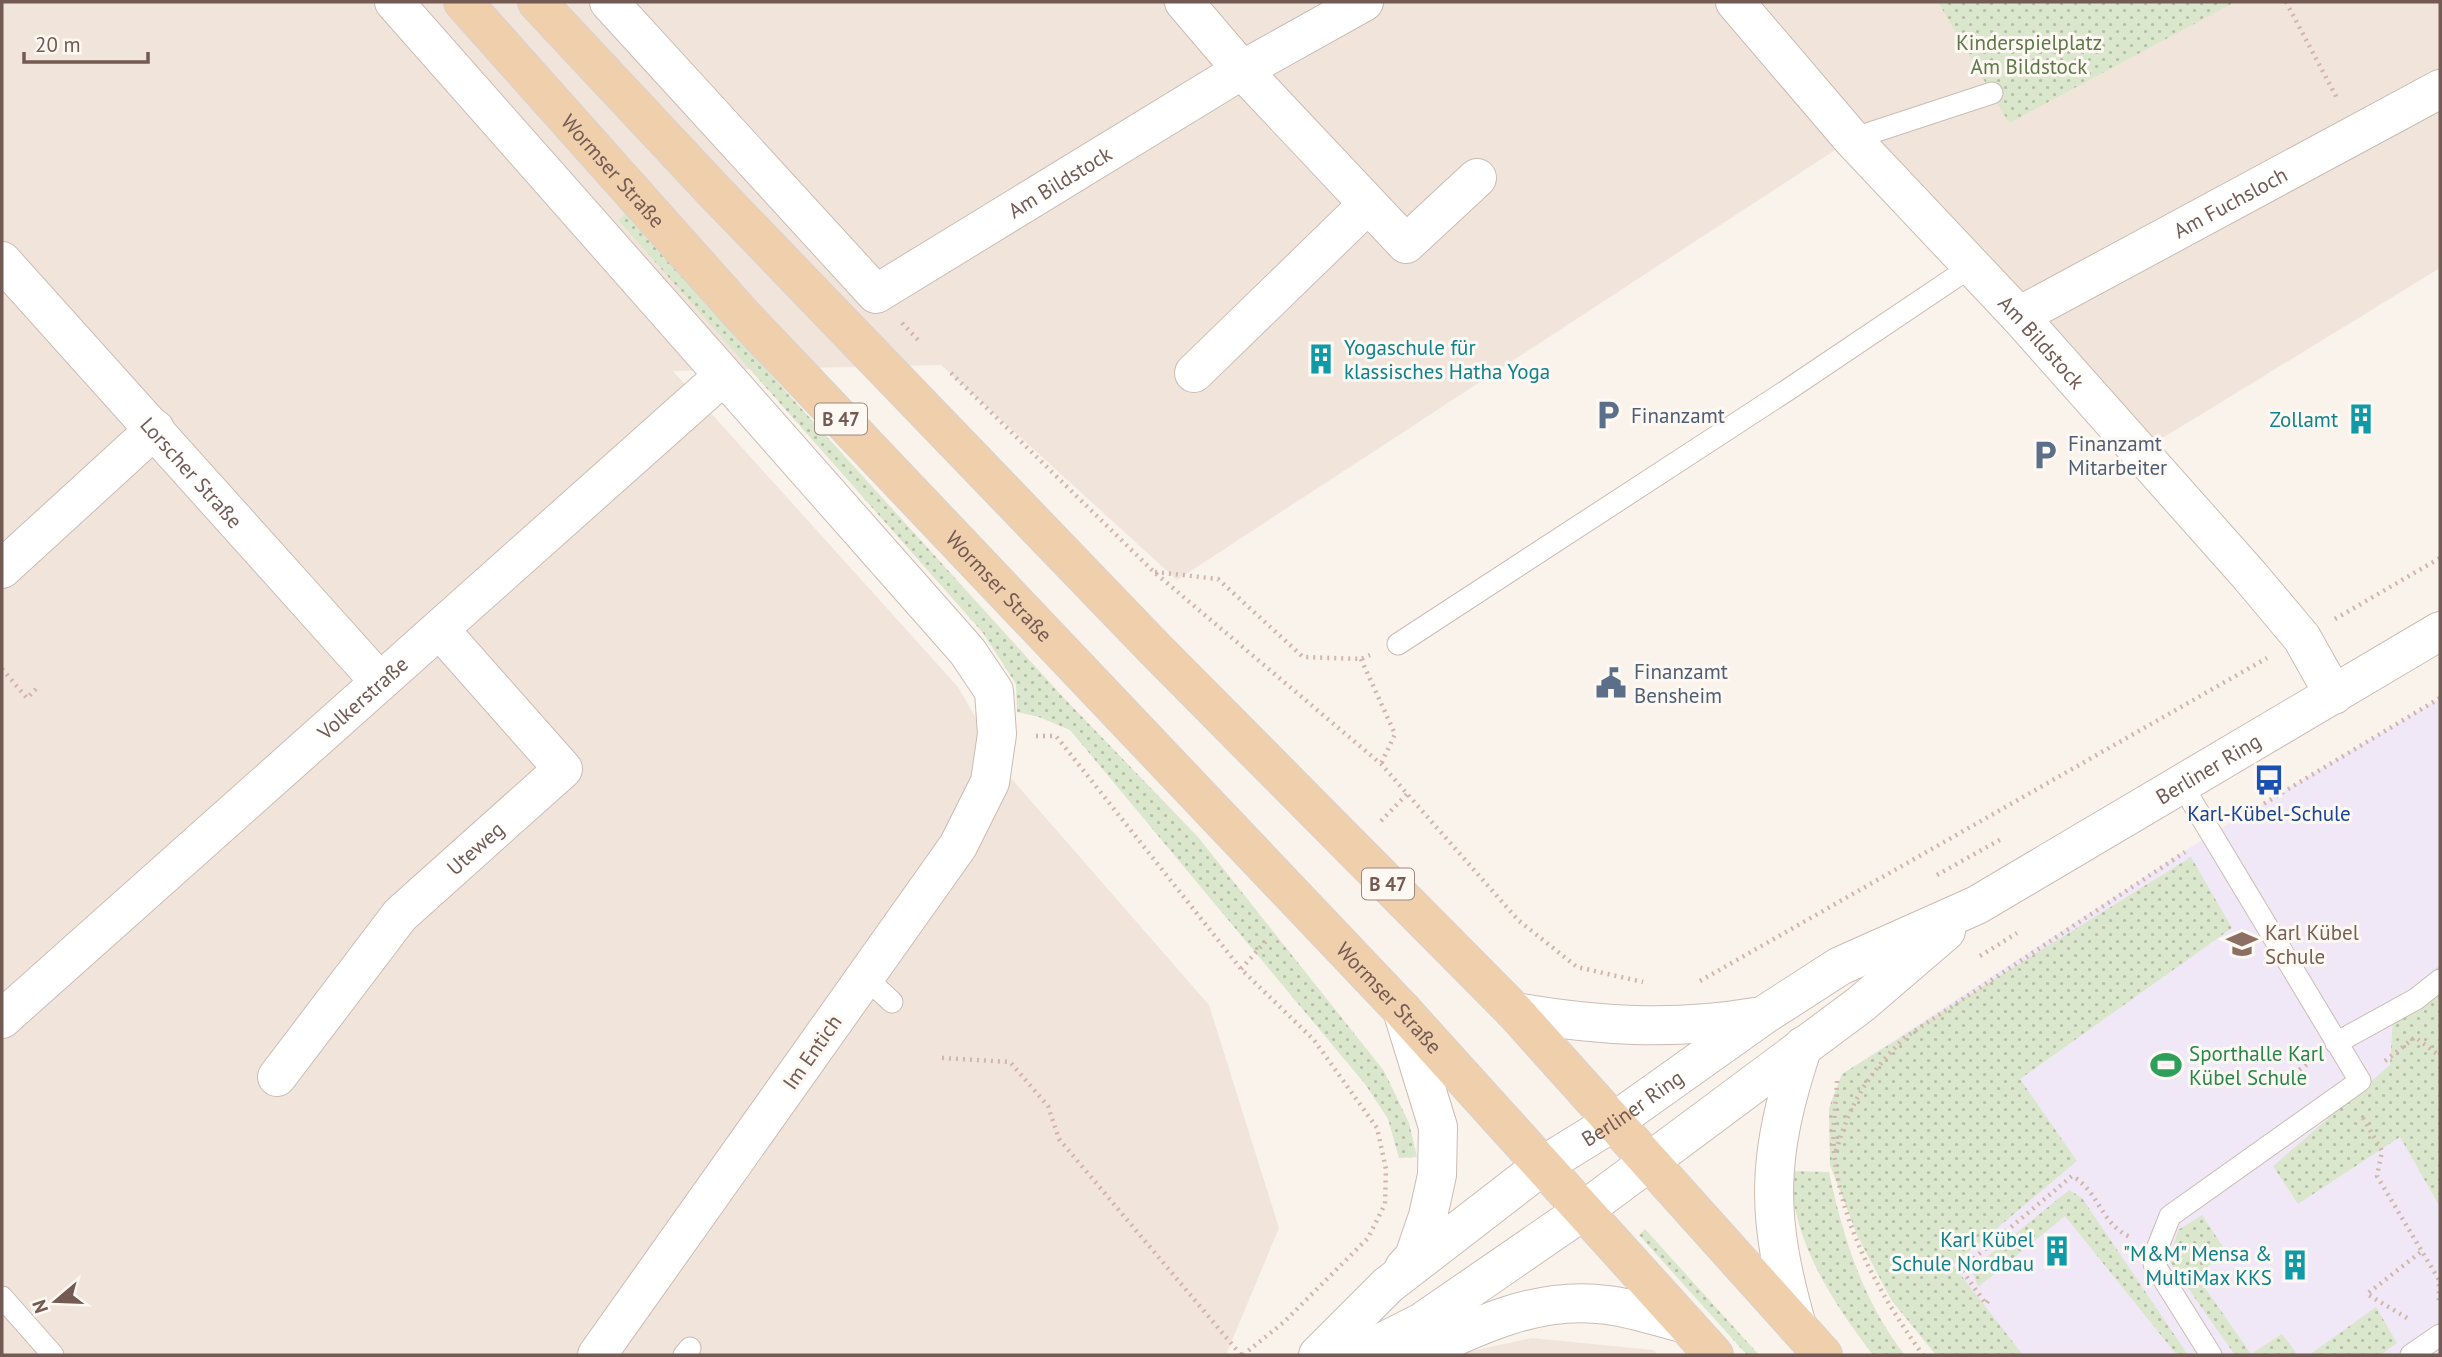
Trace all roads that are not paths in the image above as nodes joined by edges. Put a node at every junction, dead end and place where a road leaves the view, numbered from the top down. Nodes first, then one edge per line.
1 (394, 2) edge
2 (463, 2) edge
3 (537, 2) edge
4 (610, 2) edge
5 (1184, 2) edge
6 (1364, 2) edge
7 (1735, 2) edge
8 (1242, 70) junction
9 (2440, 89) edge
10 (1992, 93) dead end
11 (1852, 139) junction
12 (1477, 178) dead end
13 (1367, 205) junction
14 (2, 261) edge
15 (1972, 266) junction
16 (2019, 316) junction
17 (1194, 373) dead end
18 (722, 377) junction
19 (155, 429) junction
20 (2, 569) edge
21 (440, 630) junction
22 (2440, 631) edge
23 (1398, 643) road end
24 (380, 682) junction
25 (2334, 695) junction
26 (2182, 785) junction
27 (1977, 905) junction
28 (2440, 980) edge
29 (1402, 1010) junction
30 (1515, 1012) junction
31 (1764, 1015) junction
32 (2, 1019) edge
33 (2336, 1043) junction
34 (1803, 1046) junction
35 (277, 1077) dead end
36 (1615, 1121) junction
37 (1650, 1161) junction
38 (1542, 1166) junction
39 (1583, 1211) junction
40 (1388, 1285) junction
41 (2, 1297) edge
42 (1686, 1324) junction
43 (1797, 1326) junction
44 (2439, 1335) edge
45 (53, 1355) edge
46 (597, 1355) edge
47 (1318, 1355) edge
48 (1357, 1355) edge
49 (1417, 1355) edge
50 (1714, 1355) edge
51 (1823, 1355) edge
52 (2211, 1355) edge
53 (2411, 1355) edge

1 - 18 street
2 - 29 main road, Wormser Straße / B 47
3 - 30 main road, B 47
4 - 8 street, Am Bildstock
5 - 8 street
6 - 8 street, Am Bildstock
7 - 11 street, Am Bildstock
8 - 13 street
9 - 16 street, Am Fuchsloch
10 - 11 lane
11 - 15 street, Am Bildstock
12 - 13 street
13 - 17 street
14 - 19 street, Lorscher Straße
15 - 16 street, Am Bildstock
15 - 23 lane
16 - 25 street, Am Bildstock
18 - 21 street, Volkerstraße
18 - 46 street, Im Entich
19 - 20 street
19 - 24 street, Lorscher Straße
21 - 24 street, Volkerstraße
21 - 35 street, Uteweg
22 - 25 street, Berliner Ring
24 - 32 street, Volkerstraße
25 - 26 street, Berliner Ring
26 - 27 street, Berliner Ring
26 - 33 lane
27 - 31 street, Berliner Ring
27 - 34 street, Berliner Ring
28 - 33 lane
29 - 38 main road, Wormser Straße / B 47
29 - 40 street
30 - 31 street
30 - 36 main road, B 47
31 - 36 street, Berliner Ring
33 - 52 lane
34 - 37 street, Berliner Ring
34 - 43 street
36 - 37 main road, B 47
36 - 38 street, Berliner Ring
37 - 39 street, Berliner Ring
37 - 43 main road, B 47
38 - 39 main road, B 47
38 - 40 street, Berliner Ring
39 - 42 main road, B 47
39 - 48 street, Berliner Ring
40 - 47 street, Berliner Ring
41 - 45 lane
42 - 49 street
42 - 50 main road, B 47
43 - 51 main road, B 47
44 - 53 lane

